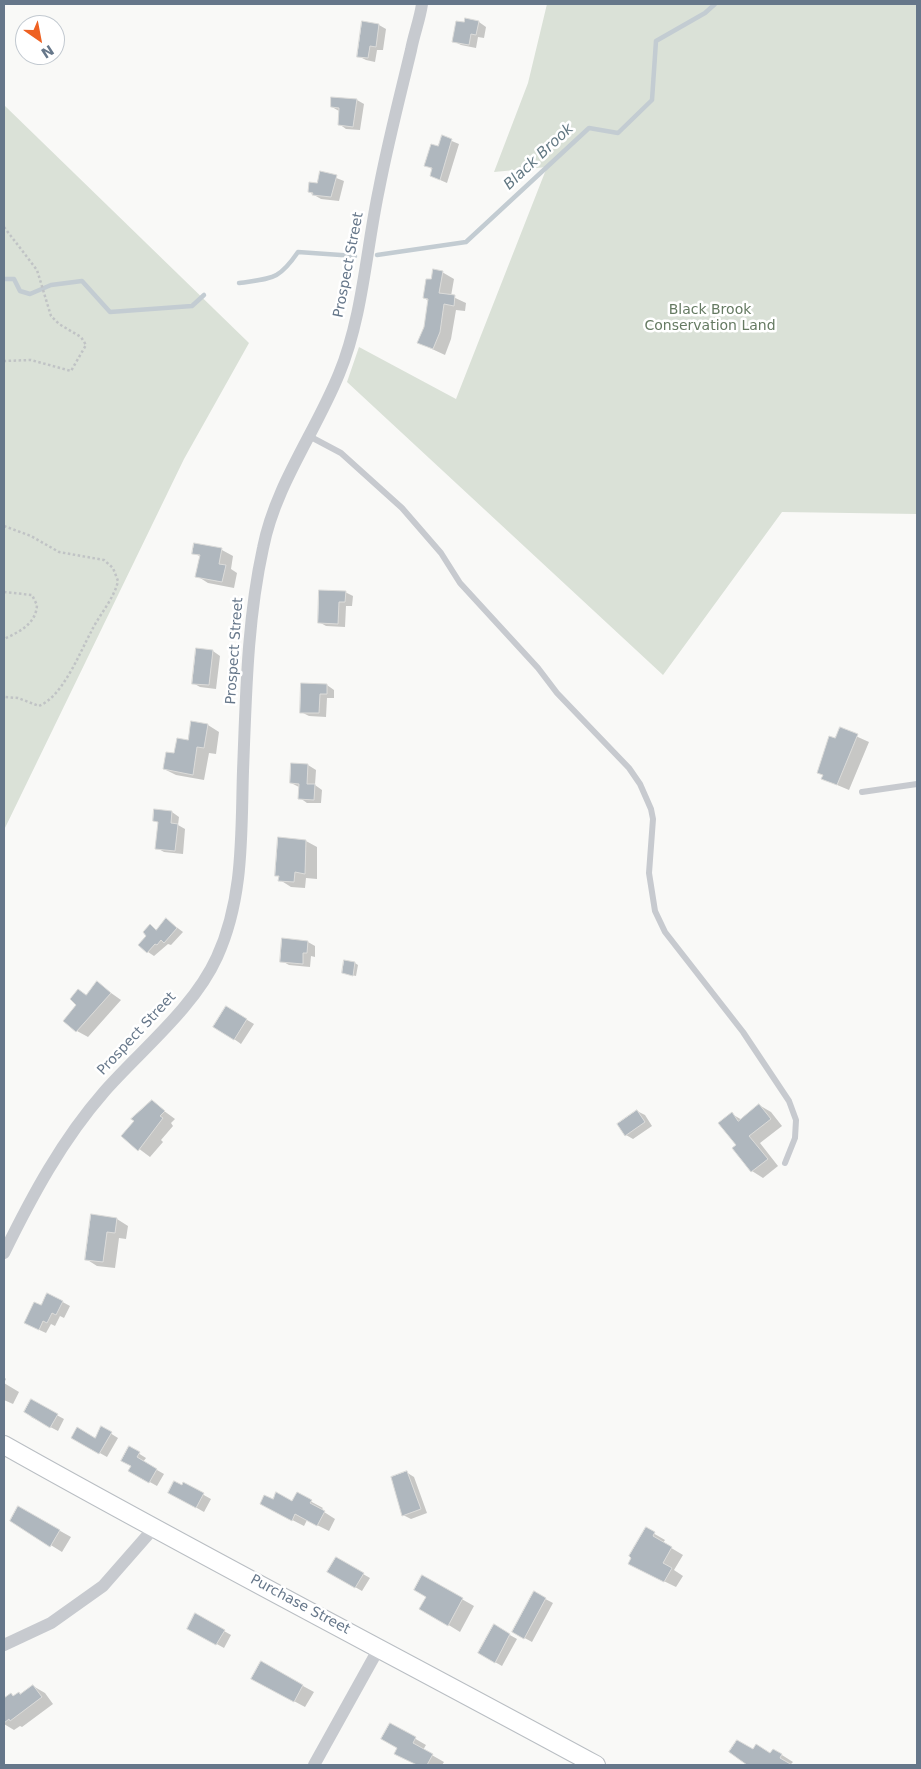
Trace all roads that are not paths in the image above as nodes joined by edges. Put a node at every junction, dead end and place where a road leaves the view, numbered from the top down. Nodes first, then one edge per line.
1 (422, 4) edge
2 (309, 436) junction
3 (917, 784) edge
4 (862, 792) dead end
5 (785, 1163) dead end
6 (4, 1253) edge
7 (4, 1444) edge
8 (153, 1528) junction
9 (4, 1645) edge
10 (379, 1648) junction
11 (314, 1765) edge
12 (596, 1765) edge

1 - 2 street, Prospect Street
2 - 5 lane
2 - 6 street, Prospect Street
3 - 4 lane
7 - 8 street, Purchase Street
8 - 9 street
8 - 10 street, Purchase Street
10 - 11 street
10 - 12 street, Purchase Street

